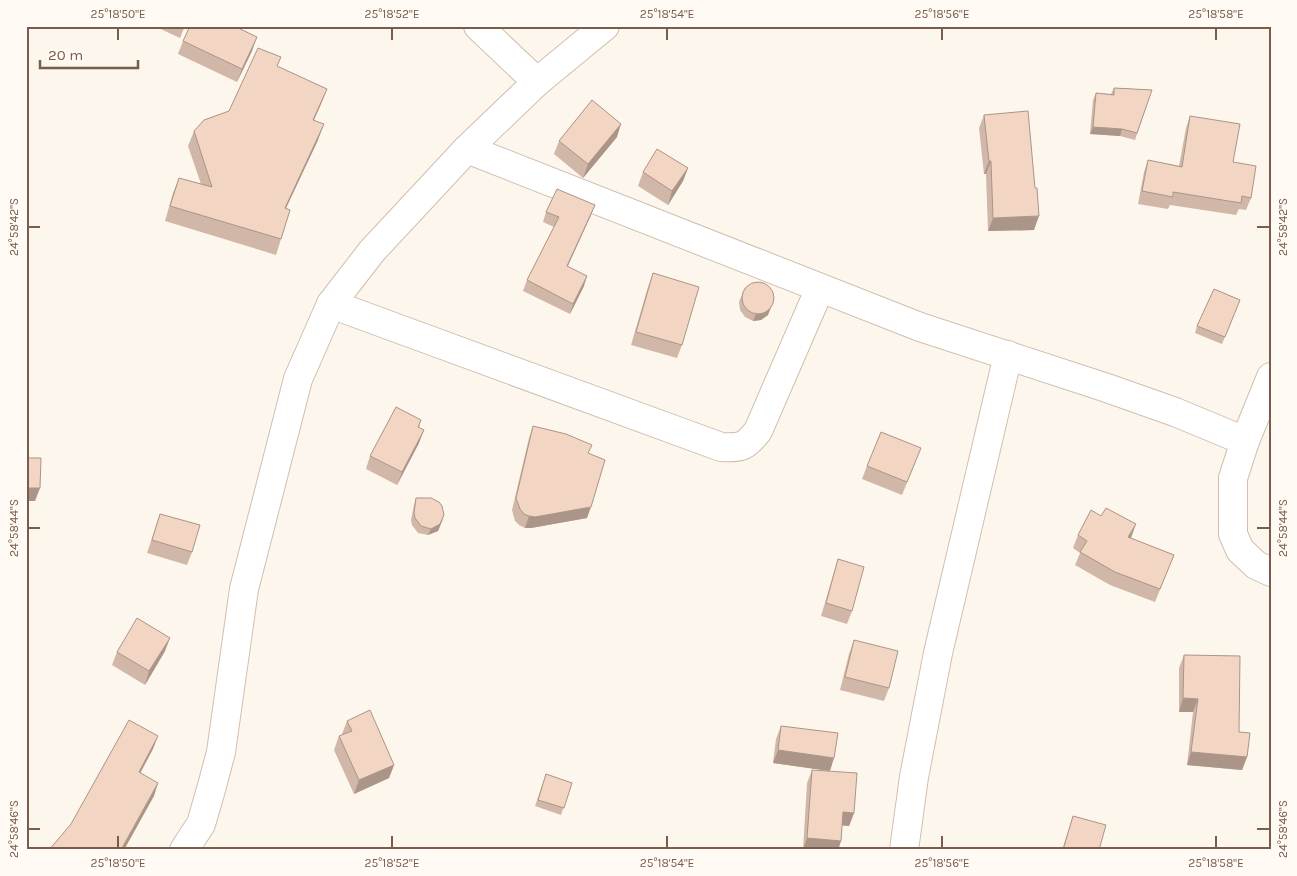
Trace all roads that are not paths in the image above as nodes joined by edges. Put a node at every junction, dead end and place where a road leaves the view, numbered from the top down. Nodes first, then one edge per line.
1 (478, 26) edge
2 (605, 26) edge
3 (537, 82) junction
4 (467, 149) junction
5 (820, 288) junction
6 (332, 304) junction
7 (1008, 355) junction
8 (1271, 376) edge
9 (1245, 440) junction
10 (1271, 572) edge
11 (184, 850) edge
12 (904, 850) edge

1 - 3 street
2 - 3 street
3 - 4 street
4 - 5 street
4 - 6 street
5 - 6 street
5 - 7 street
6 - 11 street
7 - 9 street
7 - 12 street
8 - 9 street
9 - 10 street

